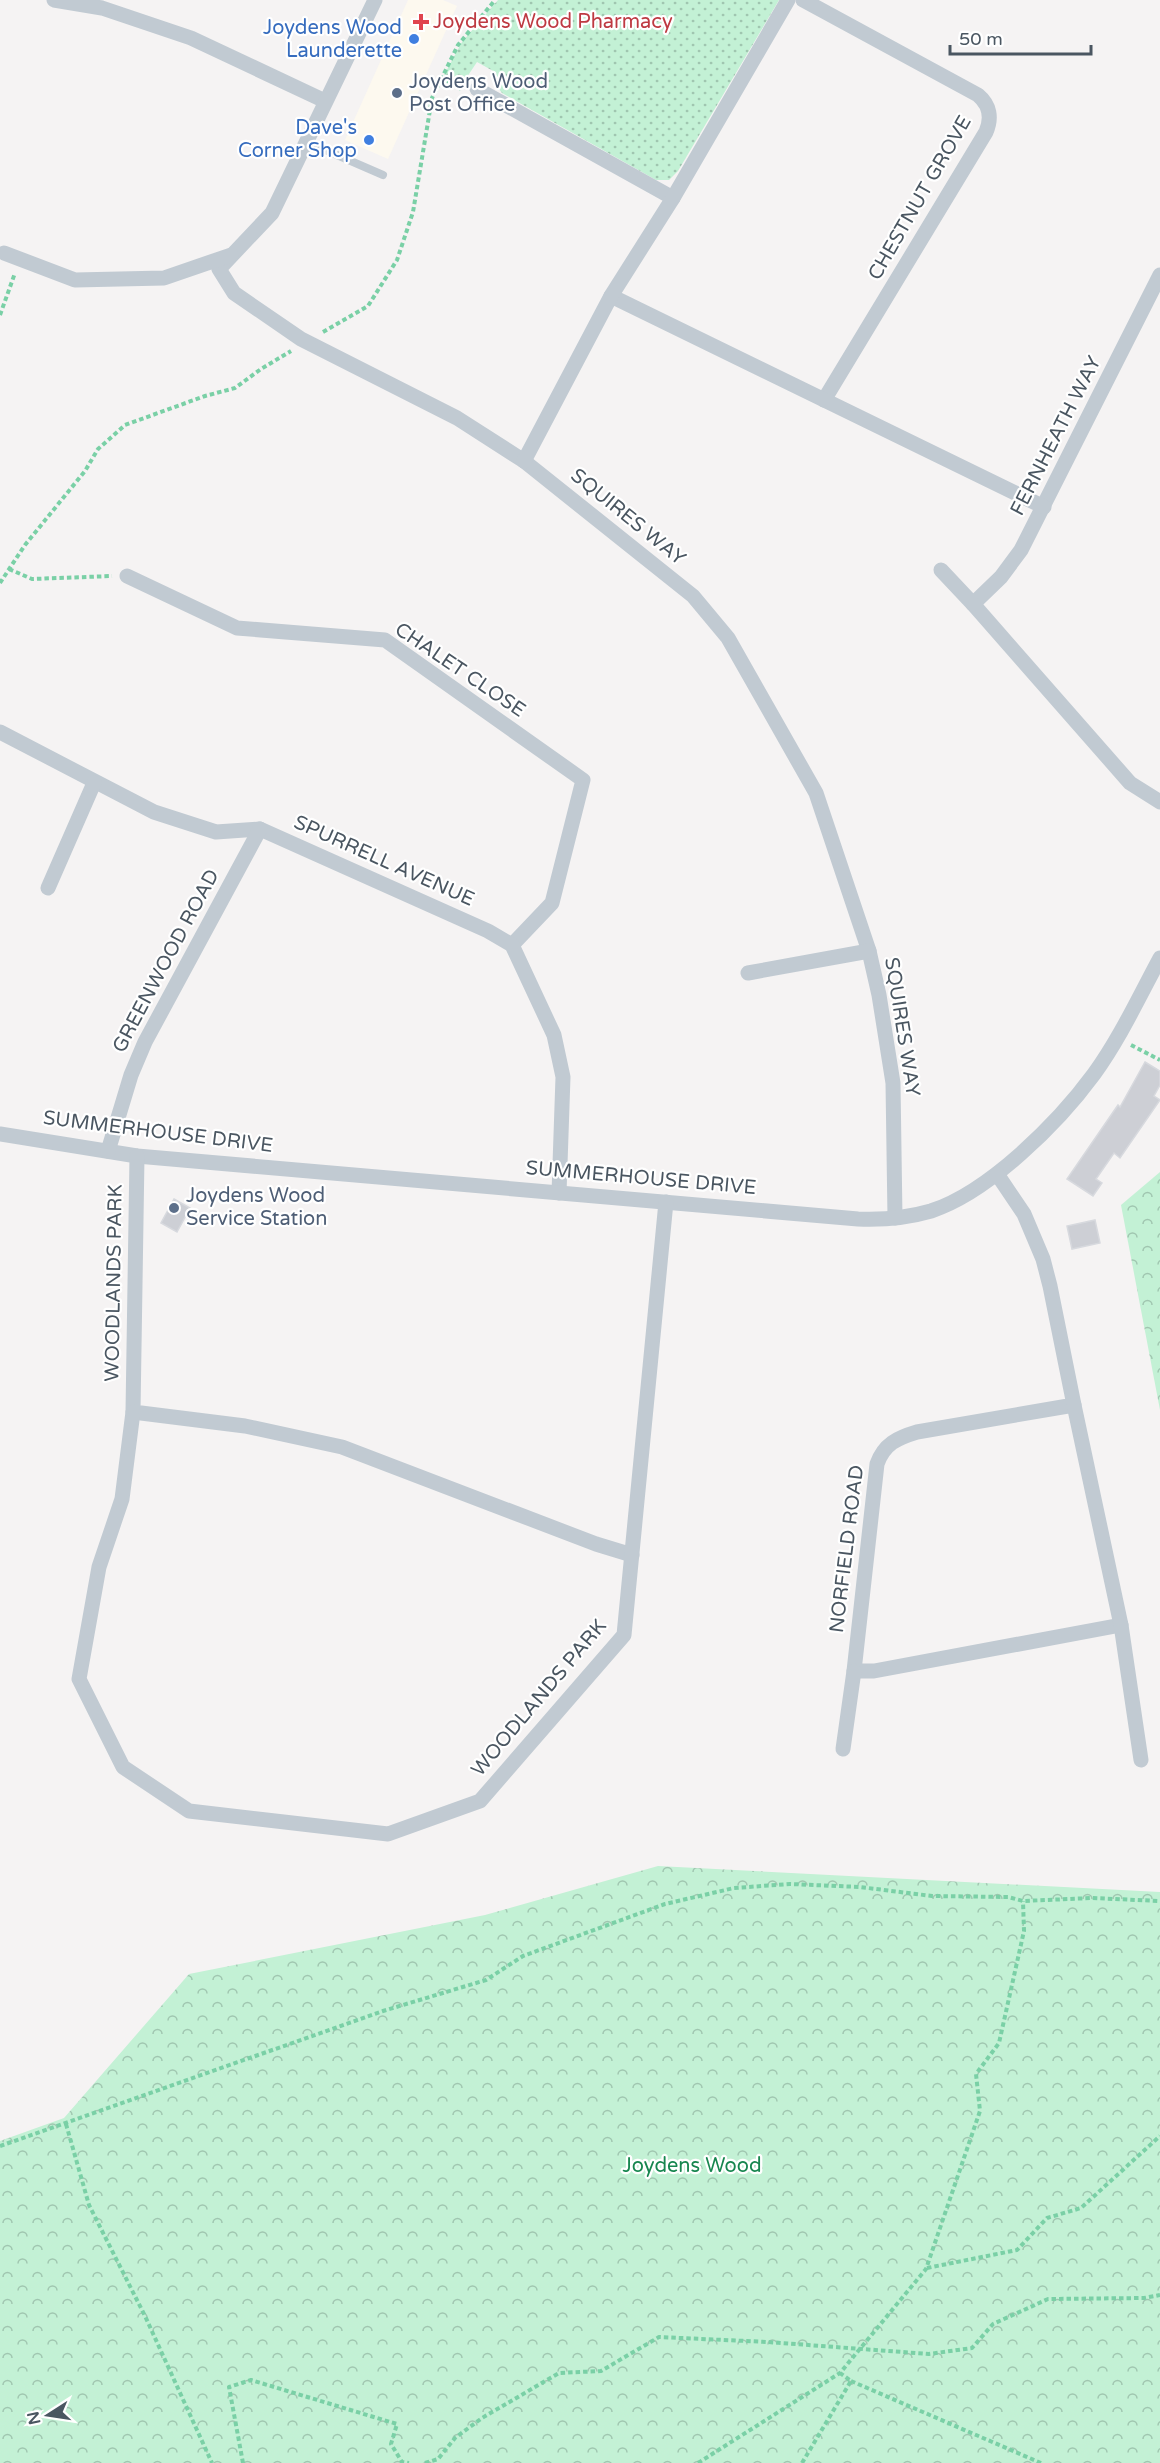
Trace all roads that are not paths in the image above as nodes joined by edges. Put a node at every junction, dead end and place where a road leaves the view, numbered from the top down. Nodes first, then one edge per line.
1 (54, 0) edge
2 (375, 0) edge
3 (788, 0) edge
4 (803, 0) edge
5 (477, 88) road end
6 (325, 101) junction
7 (307, 142) junction
8 (383, 175) dead end
9 (673, 198) junction
10 (4, 253) dead end
11 (231, 255) junction
12 (1160, 275) edge
13 (611, 296) junction
14 (824, 400) junction
15 (524, 461) junction
16 (1044, 507) junction
17 (941, 570) dead end
18 (128, 576) road end
19 (973, 604) junction
20 (0, 732) edge
21 (94, 783) junction
22 (1160, 802) edge
23 (260, 830) junction
24 (48, 888) dead end
25 (512, 945) junction
26 (869, 951) junction
27 (1160, 958) edge
28 (748, 973) dead end
29 (0, 1134) edge
30 (108, 1151) junction
31 (137, 1156) junction
32 (997, 1174) junction
33 (559, 1193) junction
34 (666, 1202) junction
35 (895, 1218) junction
36 (1074, 1405) junction
37 (133, 1412) junction
38 (632, 1555) junction
39 (1121, 1625) junction
40 (854, 1671) junction
41 (843, 1749) dead end
42 (1141, 1760) dead end

1 - 6 street
2 - 6 street
3 - 9 street
4 - 14 street, CHESTNUT GROVE
5 - 9 street
6 - 7 street
7 - 8 lane
7 - 11 street
9 - 13 street
10 - 11 street
11 - 15 street, SQUIRES WAY
12 - 16 street, FERNHEATH WAY
13 - 14 street
13 - 15 street
14 - 16 street
15 - 26 street, SQUIRES WAY
16 - 19 street, FERNHEATH WAY
17 - 19 street
18 - 25 street, CHALET CLOSE
19 - 22 street
20 - 21 street, SPURRELL AVENUE
21 - 23 street, SPURRELL AVENUE
21 - 24 street
23 - 25 street, SPURRELL AVENUE
23 - 30 street, GREENWOOD ROAD
25 - 33 street
26 - 28 street, SQUIRES WAY
26 - 35 street, SQUIRES WAY
27 - 32 street, SUMMERHOUSE DRIVE
29 - 30 street, SUMMERHOUSE DRIVE
30 - 31 street, SUMMERHOUSE DRIVE
31 - 33 street, SUMMERHOUSE DRIVE
31 - 37 street, WOODLANDS PARK
32 - 35 street, SUMMERHOUSE DRIVE
32 - 36 street
33 - 34 street, SUMMERHOUSE DRIVE
34 - 35 street, SUMMERHOUSE DRIVE
34 - 38 street, WOODLANDS PARK
36 - 39 street
36 - 40 street, NORFIELD ROAD
37 - 38 street
37 - 38 street, WOODLANDS PARK
39 - 40 street
39 - 42 street
40 - 41 street, NORFIELD ROAD

